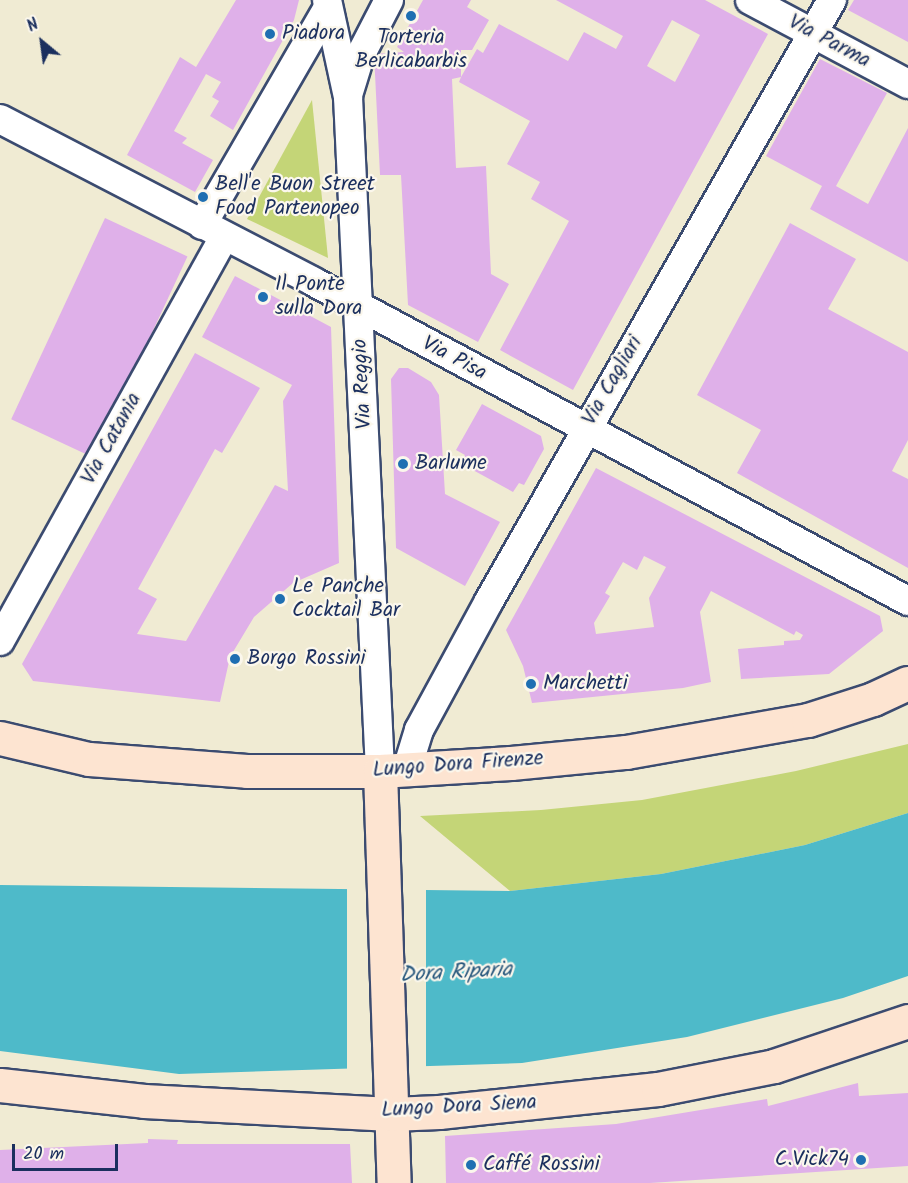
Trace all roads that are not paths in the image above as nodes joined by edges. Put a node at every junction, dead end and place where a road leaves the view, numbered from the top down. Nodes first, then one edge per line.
1 (389, 0) edge
2 (750, 0) edge
3 (832, 0) edge
4 (327, 4) edge
5 (813, 35) junction
6 (908, 84) edge
7 (348, 97) junction
8 (0, 119) edge
9 (213, 231) junction
10 (360, 307) junction
11 (585, 429) junction
12 (908, 601) edge
13 (0, 641) edge
14 (908, 683) edge
15 (0, 738) edge
16 (393, 770) junction
17 (908, 1021) edge
18 (0, 1085) edge
19 (390, 1098) junction
20 (394, 1183) edge

1 - 7 street
2 - 5 street, Via Parma
3 - 5 street, Via Cagliari
4 - 7 street, Via Reggio
4 - 9 street, Via Catania
5 - 6 street, Via Parma
5 - 11 street, Via Cagliari
7 - 10 street, Via Reggio
8 - 9 street, Via Pisa
9 - 10 street, Via Pisa
9 - 13 street, Via Catania
10 - 11 street, Via Pisa
10 - 16 street, Via Reggio
11 - 12 street, Via Pisa
11 - 16 street, Via Cagliari
14 - 16 street, Lungo Dora Firenze
15 - 16 street, Lungo Dora Firenze
16 - 19 street
17 - 19 street, Lungo Dora Siena
18 - 19 street, Lungo Dora Siena
19 - 20 street

